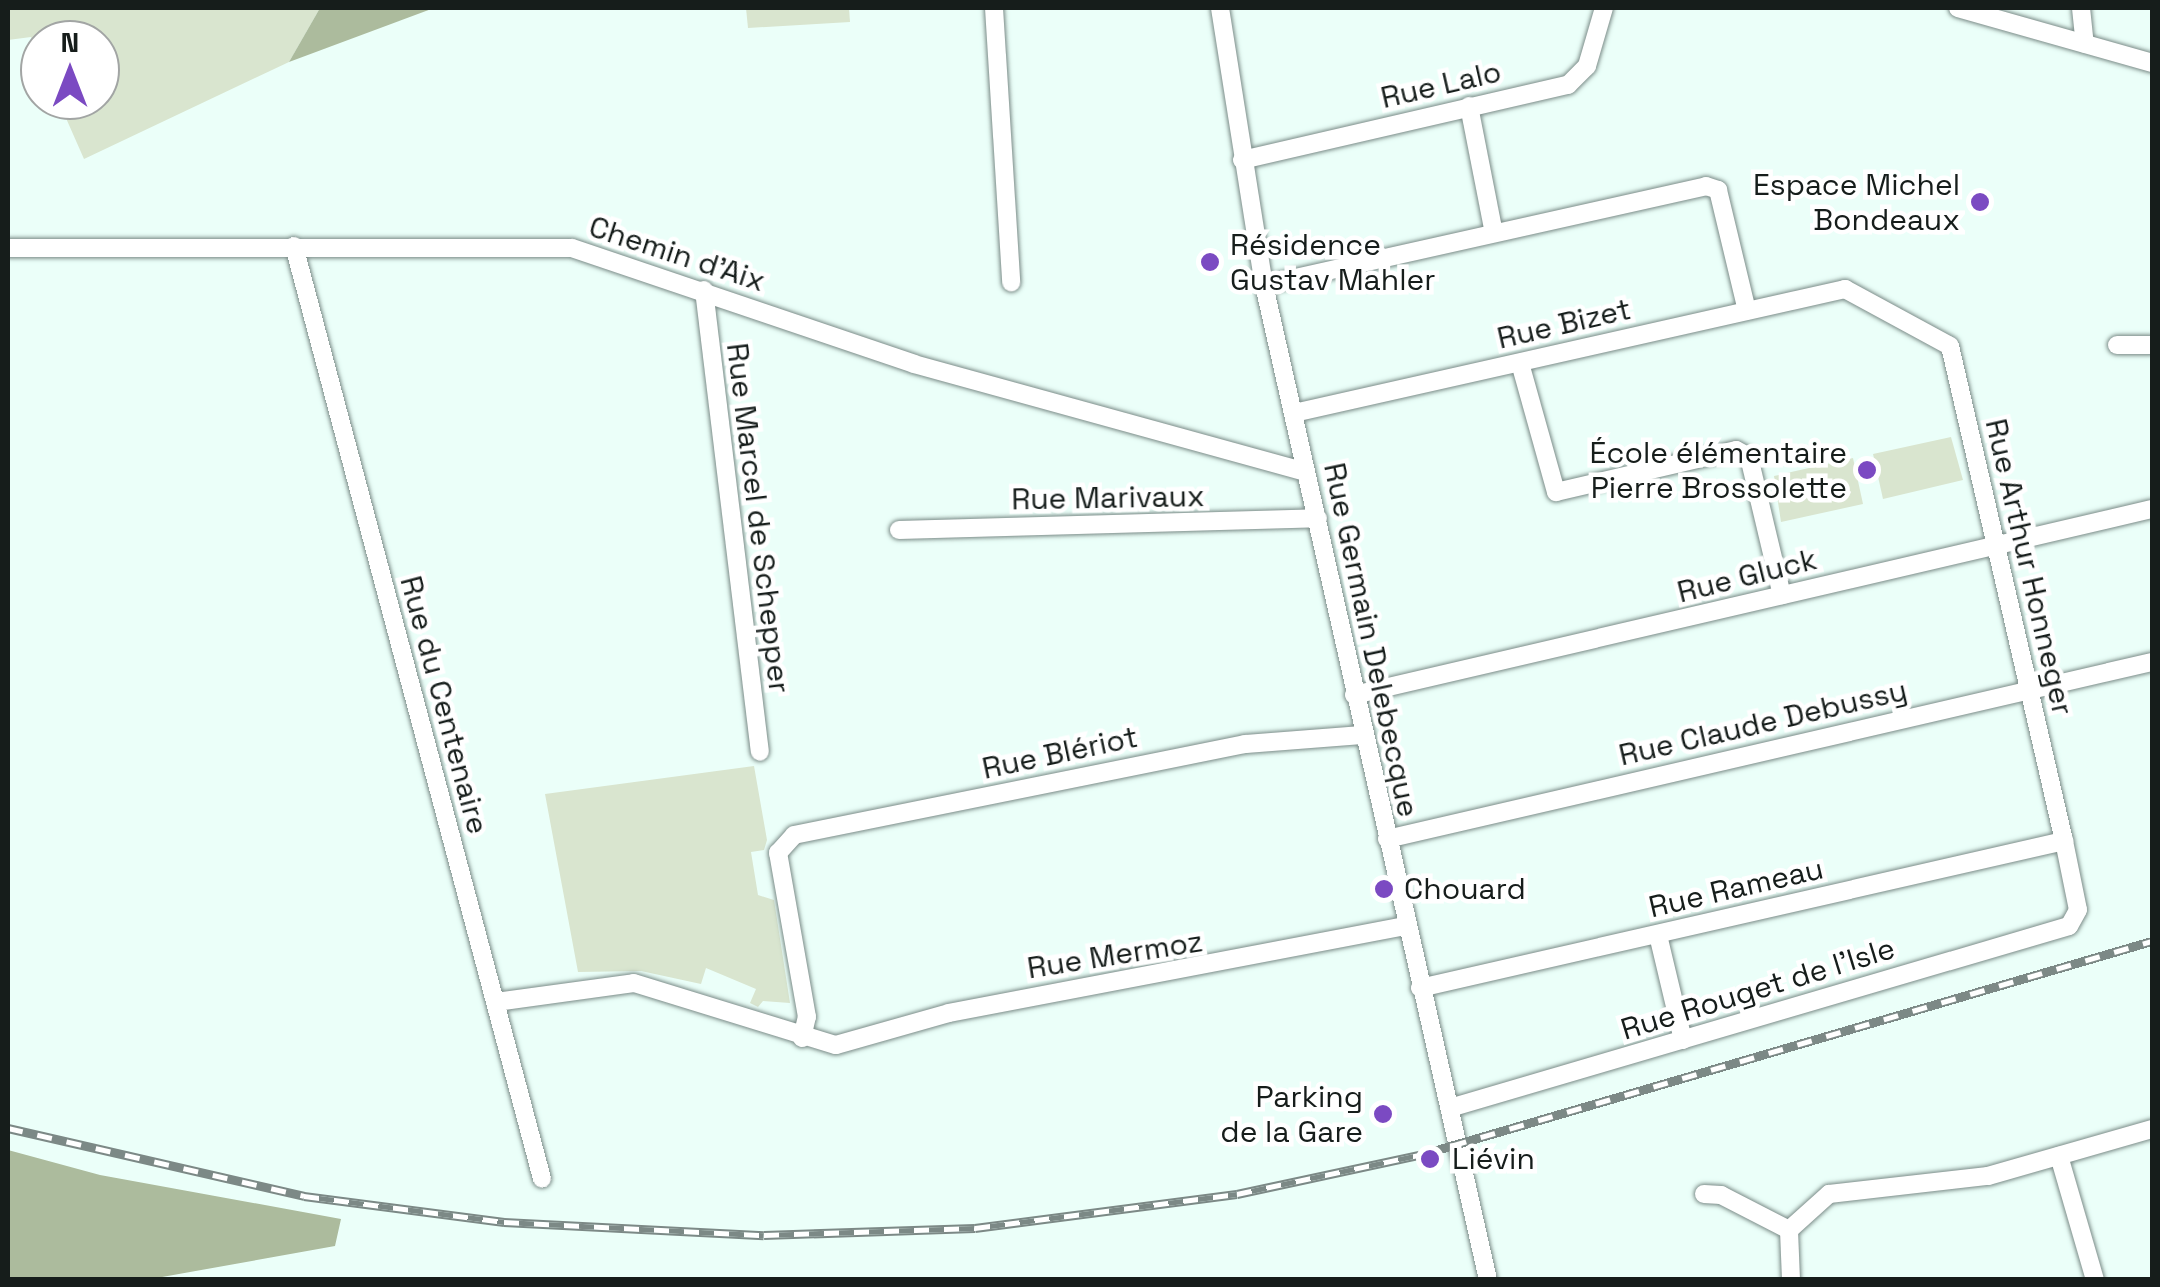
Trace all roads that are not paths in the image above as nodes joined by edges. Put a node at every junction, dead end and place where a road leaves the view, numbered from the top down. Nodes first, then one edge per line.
1 (994, 8) edge
2 (1220, 8) edge
3 (1604, 8) edge
4 (1958, 8) edge
5 (2082, 8) edge
6 (2003, 14) edge
7 (2085, 44) junction
8 (2152, 63) edge
9 (1469, 106) junction
10 (1242, 160) junction
11 (1494, 233) junction
12 (294, 246) junction
13 (8, 248) edge
14 (1011, 282) dead end
15 (1264, 284) junction
16 (1846, 289) joint
17 (704, 290) junction
18 (1747, 311) junction
19 (2117, 346) dead end
20 (2152, 346) edge
21 (1520, 363) junction
22 (1294, 413) junction
23 (1305, 472) junction
24 (2152, 509) edge
25 (1318, 518) junction
26 (899, 530) dead end
27 (1995, 544) junction
28 (1782, 595) junction
29 (2152, 662) edge
30 (2029, 689) junction
31 (1354, 695) junction
32 (1362, 735) junction
33 (760, 752) dead end
34 (1387, 840) junction
35 (2064, 840) junction
36 (2078, 917) joint
37 (1405, 926) junction
38 (1658, 935) junction
39 (1420, 988) junction
40 (496, 1002) junction
41 (802, 1038) junction
42 (1683, 1040) junction
43 (1450, 1108) junction
44 (2152, 1129) edge
45 (2059, 1156) junction
46 (542, 1179) dead end
47 (1704, 1194) dead end
48 (1788, 1230) junction
49 (1488, 1280) edge
50 (1791, 1280) edge
51 (2094, 1280) edge

1 - 14 street
2 - 10 street, Rue Germain Delebecque
3 - 9 street, Rue Lalo
4 - 6 street
5 - 7 street
6 - 7 street
7 - 8 street
9 - 10 street, Rue Lalo
9 - 11 street
10 - 15 street, Rue Germain Delebecque
11 - 15 street
11 - 18 street
12 - 13 street, Chemin d'Aix
12 - 17 street, Chemin d'Aix
12 - 40 street, Rue du Centenaire
15 - 22 street, Rue Germain Delebecque
16 - 18 street, Rue Bizet
16 - 27 street, Rue Arthur Honneger
17 - 23 street, Chemin d'Aix
17 - 33 street, Rue Marcel de Schepper
18 - 21 street, Rue Bizet
19 - 20 street
21 - 22 street, Rue Bizet
21 - 28 street
22 - 23 street, Rue Germain Delebecque
23 - 25 street, Rue Germain Delebecque
24 - 27 street, Rue Gluck
25 - 26 street, Rue Marivaux
25 - 31 street, Rue Germain Delebecque
27 - 28 street, Rue Gluck
27 - 30 street, Rue Arthur Honneger
28 - 31 street, Rue Gluck
29 - 30 street, Rue Claude Debussy
30 - 34 street, Rue Claude Debussy
30 - 35 street, Rue Arthur Honneger
31 - 32 street, Rue Germain Delebecque
32 - 34 street, Rue Germain Delebecque
32 - 41 street, Rue Blériot
34 - 37 street, Rue Germain Delebecque
35 - 36 street, Rue Arthur Honneger
35 - 38 street, Rue Rameau
36 - 42 street, Rue Rouget de l'Isle
37 - 39 street, Rue Germain Delebecque
37 - 41 street, Rue Mermoz
38 - 39 street, Rue Rameau
38 - 42 street
39 - 43 street, Rue Germain Delebecque
40 - 41 street
40 - 46 street, Rue du Centenaire
42 - 43 street, Rue Rouget de l'Isle
43 - 49 street, Rue Germain Delebecque
44 - 45 street
45 - 48 street
45 - 51 street
47 - 48 street
48 - 50 street

